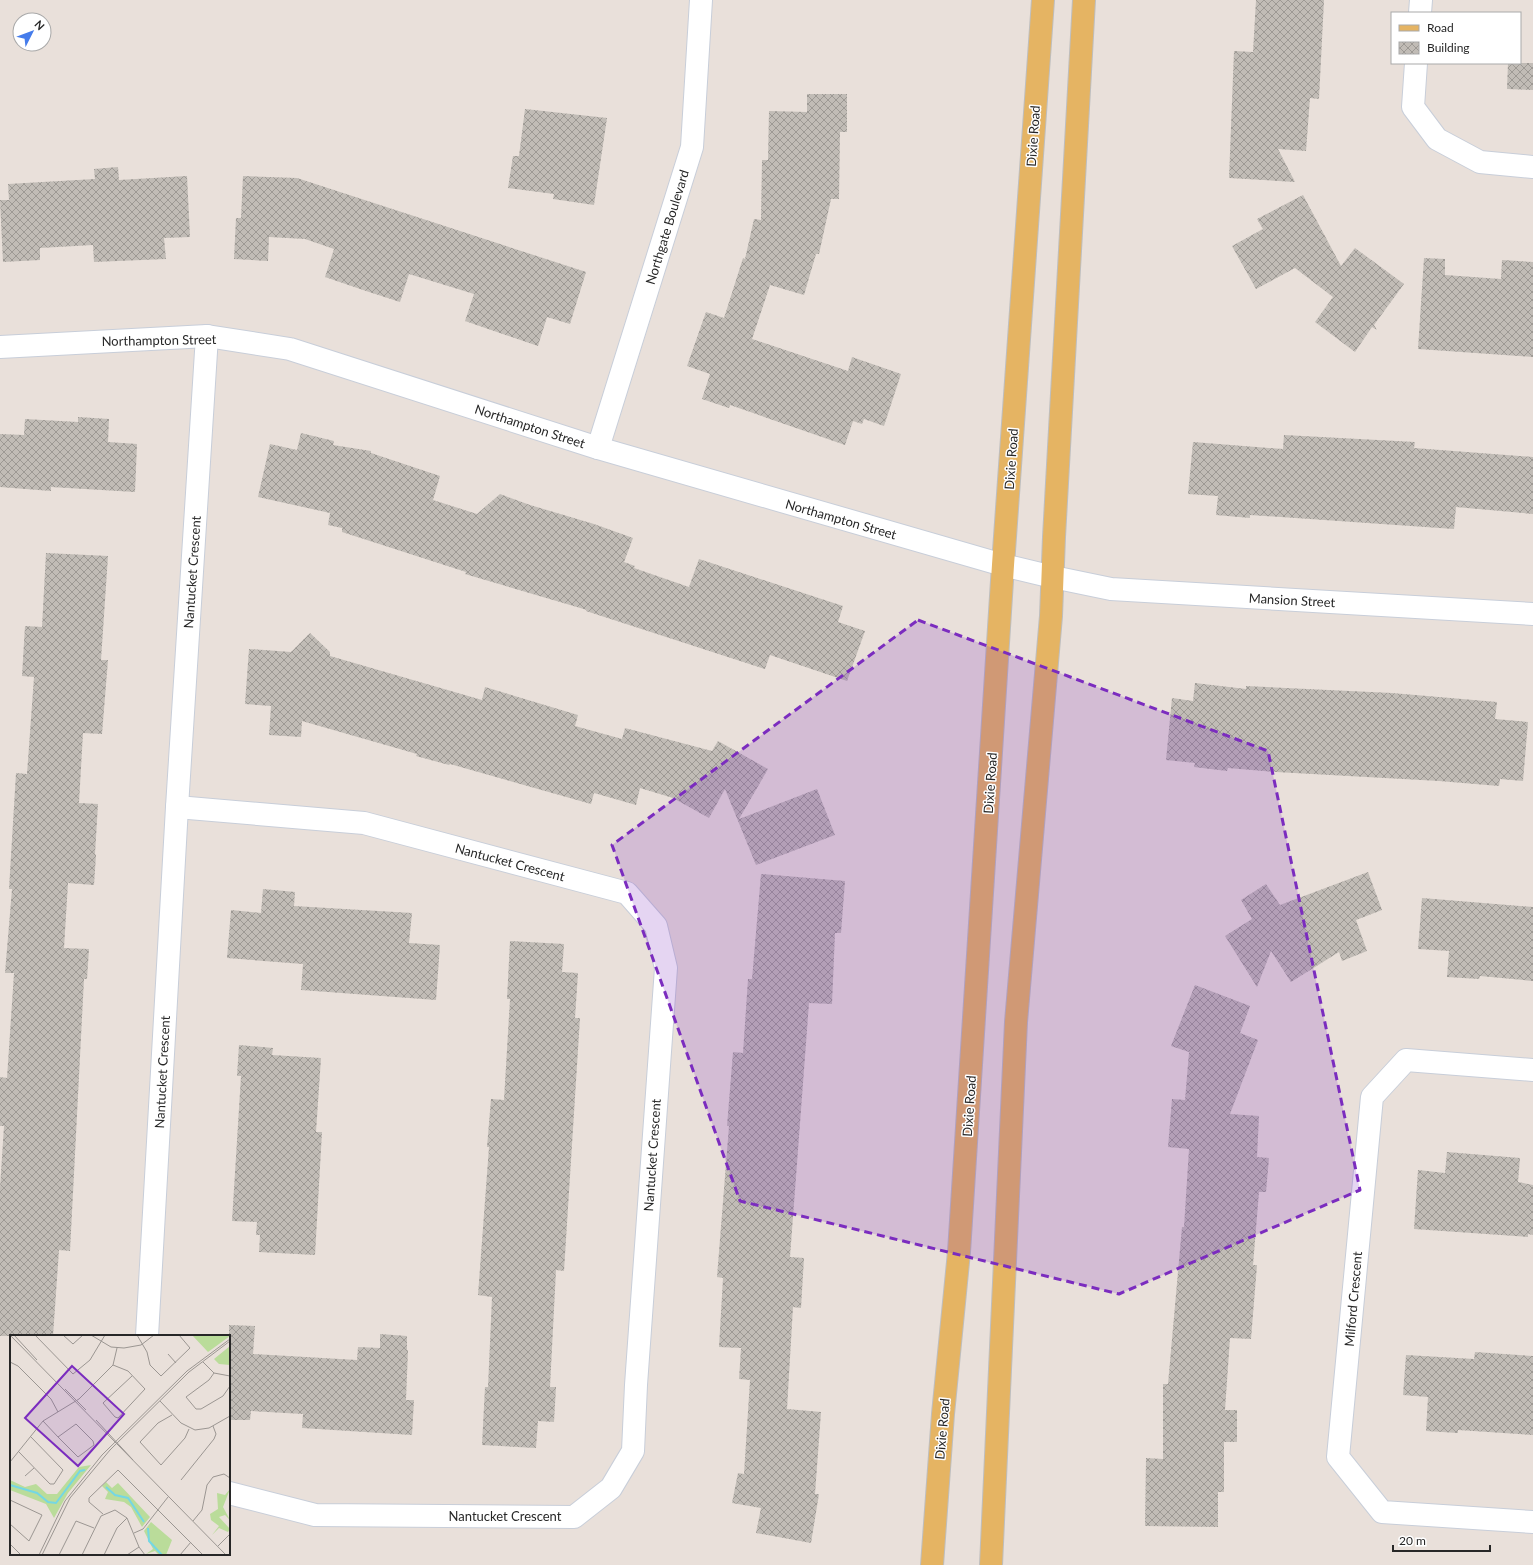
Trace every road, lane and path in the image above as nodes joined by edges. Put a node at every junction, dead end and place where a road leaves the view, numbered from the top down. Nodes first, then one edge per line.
1 (701, 0) edge
2 (1043, 0) edge
3 (1084, 0) edge
4 (1421, 0) edge
5 (1420, 12) edge
6 (1416, 64) edge
7 (1533, 167) edge
8 (207, 336) junction
9 (0, 347) edge
10 (598, 448) junction
11 (1003, 565) junction
12 (1052, 577) junction
13 (1533, 614) edge
14 (177, 807) junction
15 (1533, 1070) edge
16 (147, 1335) edge
17 (230, 1493) edge
18 (1533, 1522) edge
19 (932, 1565) edge
20 (991, 1565) edge

1 - 10 street, Northgate Boulevard
2 - 11 main road, Dixie Road
3 - 12 main road
4 - 5 street
6 - 7 street
8 - 9 street, Northampton Street
8 - 10 street, Northampton Street
8 - 14 street, Nantucket Crescent
10 - 11 street, Northampton Street
11 - 12 street, Northampton Street
11 - 19 main road, Dixie Road
12 - 13 street, Mansion Street
12 - 20 main road
14 - 16 street, Nantucket Crescent
14 - 17 street, Nantucket Crescent
15 - 18 street, Milford Crescent

